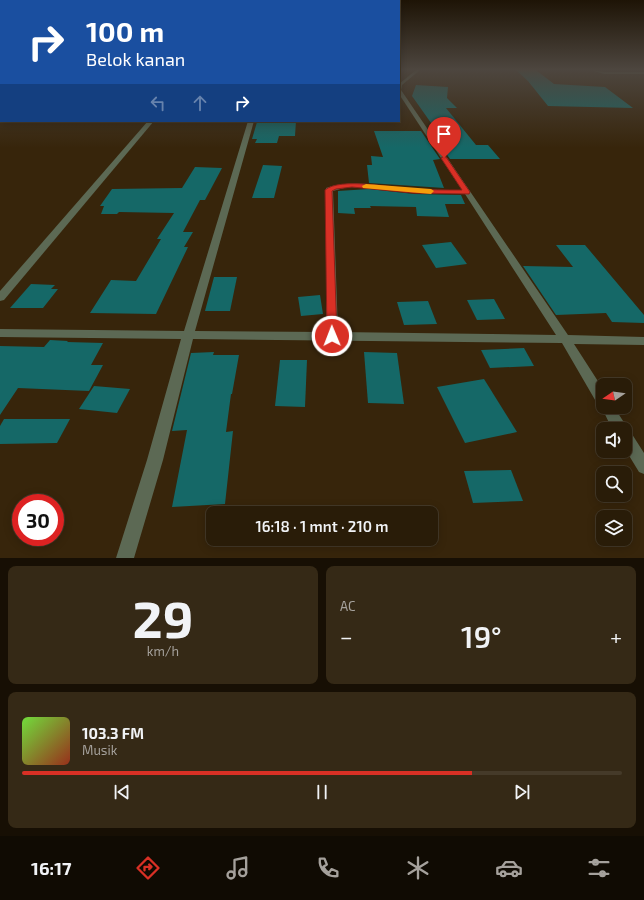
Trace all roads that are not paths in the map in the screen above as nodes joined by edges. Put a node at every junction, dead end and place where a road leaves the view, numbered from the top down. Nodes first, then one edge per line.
1 (403, 96) edge
2 (149, 122) edge
3 (251, 122) edge
4 (467, 192) junction
5 (0, 298) edge
6 (0, 332) edge
7 (188, 335) junction
8 (332, 336) junction
9 (565, 339) junction
10 (644, 341) edge
11 (596, 390) edge
12 (632, 447) edge
13 (644, 467) edge
14 (125, 558) edge

1 - 4 street
2 - 5 street
3 - 7 street
4 - 8 street
4 - 9 street
6 - 7 street
7 - 8 street
7 - 14 street
8 - 9 street
9 - 10 street
9 - 11 street
12 - 13 street

